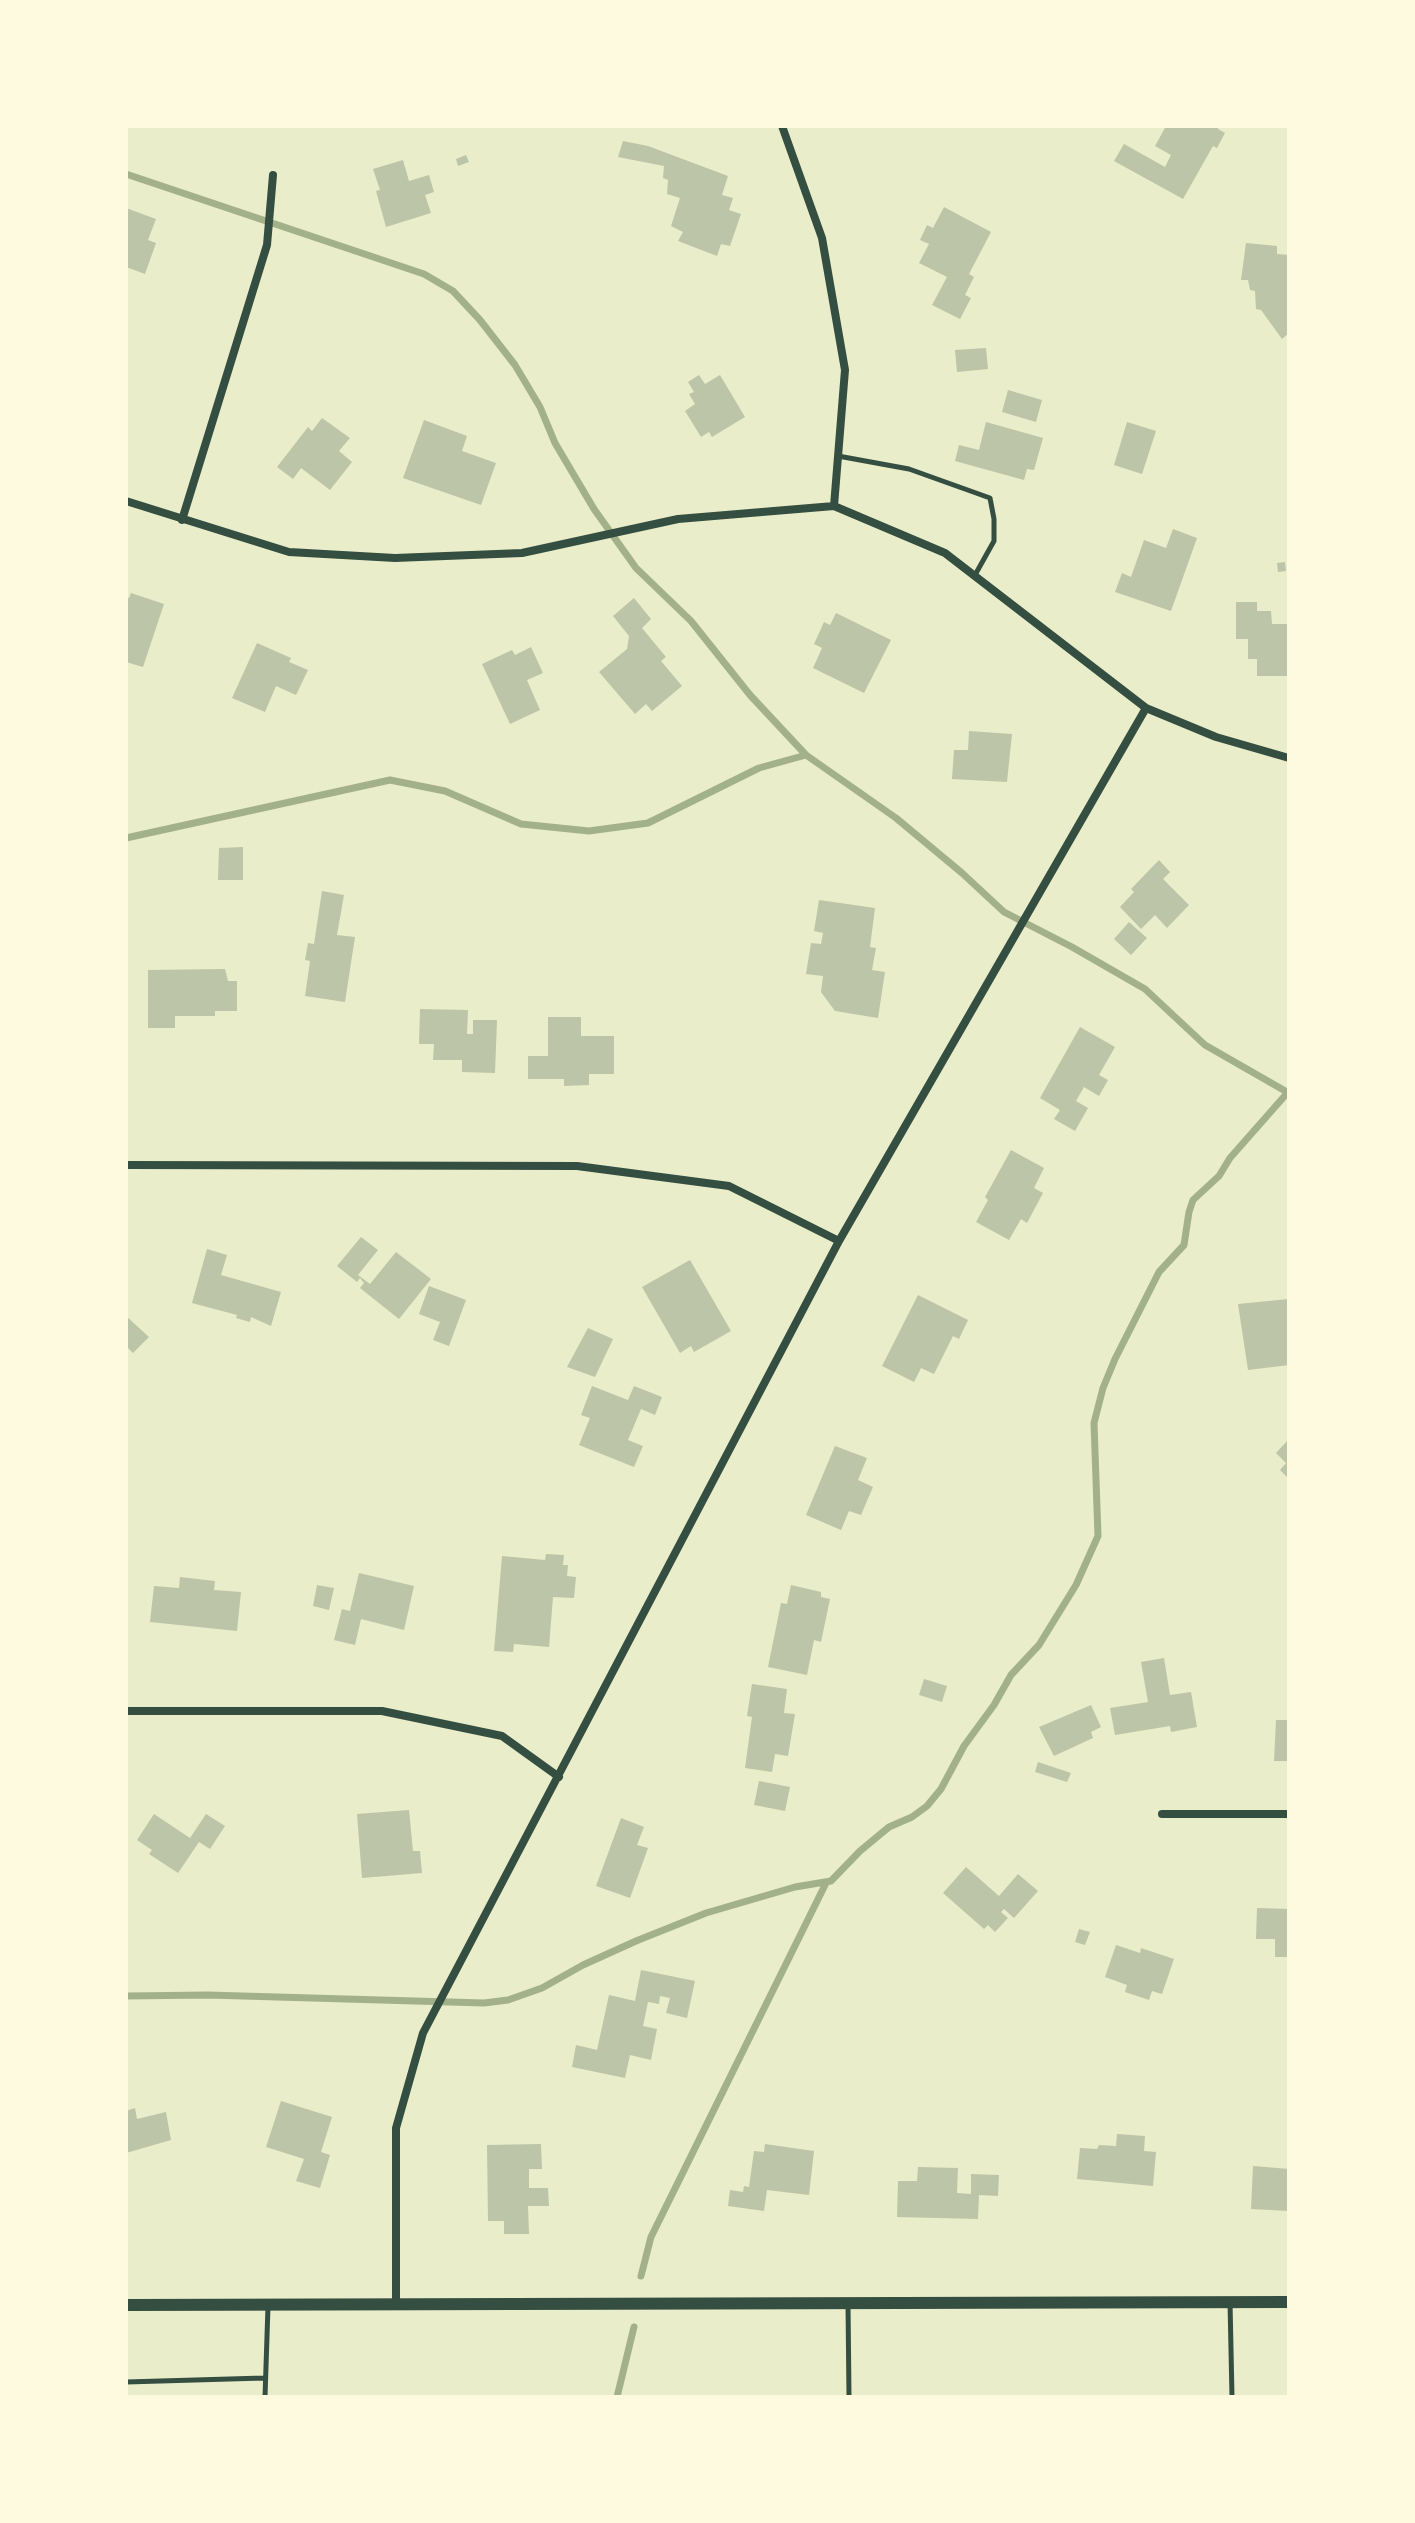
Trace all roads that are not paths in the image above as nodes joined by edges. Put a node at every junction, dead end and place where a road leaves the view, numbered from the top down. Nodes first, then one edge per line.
1 (782, 126) edge
2 (273, 175) dead end
3 (838, 456) junction
4 (126, 501) edge
5 (834, 506) junction
6 (182, 520) junction
7 (974, 576) junction
8 (1146, 708) junction
9 (1289, 758) edge
10 (126, 1165) edge
11 (839, 1241) junction
12 (126, 1711) edge
13 (559, 1777) junction
14 (1162, 1814) dead end
15 (1289, 1814) edge
16 (1230, 2302) junction
17 (1289, 2302) edge
18 (848, 2303) junction
19 (126, 2305) edge
20 (268, 2305) junction
21 (396, 2305) junction
22 (264, 2378) junction
23 (126, 2382) edge
24 (265, 2397) edge
25 (849, 2397) edge
26 (1232, 2397) edge

1 - 3 street
2 - 6 street
3 - 5 street
3 - 7 lane
4 - 6 street
5 - 6 street
5 - 7 street
7 - 8 street
8 - 9 street
8 - 11 street
10 - 11 street
11 - 13 street
12 - 13 street
13 - 21 street
14 - 15 street
16 - 17 street
16 - 18 street
16 - 26 lane
18 - 21 street
18 - 25 lane
19 - 20 street
20 - 21 street
20 - 22 lane
22 - 23 lane
22 - 24 lane

